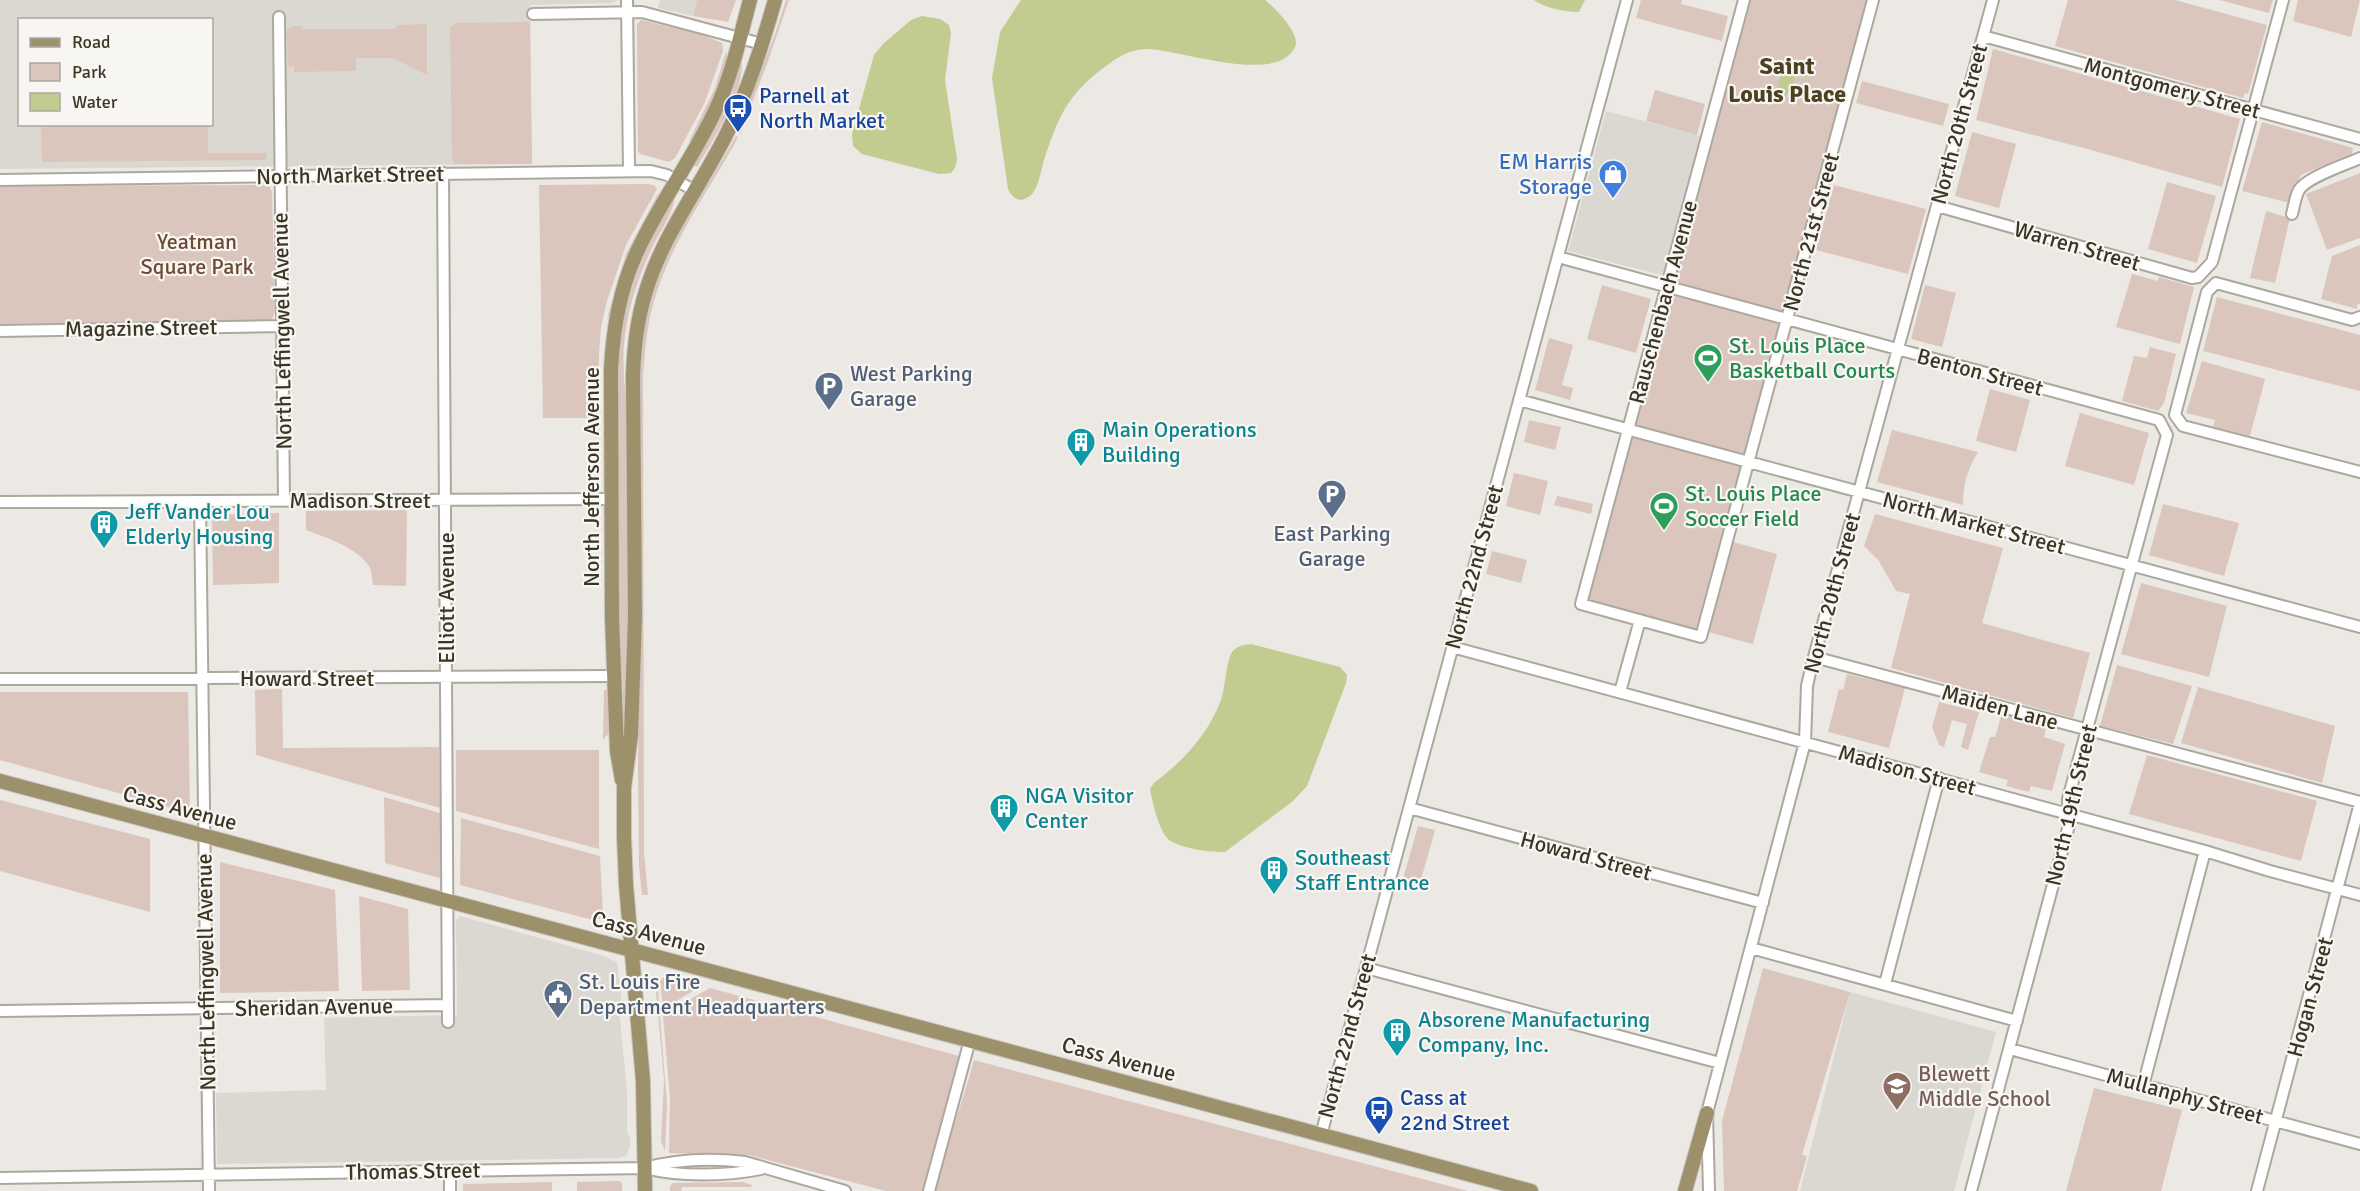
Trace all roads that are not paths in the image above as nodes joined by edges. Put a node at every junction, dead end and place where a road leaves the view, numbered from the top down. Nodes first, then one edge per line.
1 (627, 0) edge
2 (750, 0) edge
3 (775, 0) edge
4 (1627, 0) edge
5 (1744, 0) edge
6 (1873, 0) edge
7 (1993, 0) edge
8 (2283, 0) edge
9 (627, 12) junction
10 (533, 14) dead end
11 (279, 17) dead end
12 (1983, 36) junction
13 (740, 37) junction
14 (762, 44) junction
15 (2253, 110) junction
16 (2360, 139) edge
17 (2360, 158) edge
18 (629, 171) junction
19 (443, 173) junction
20 (280, 176) junction
21 (676, 179) junction
22 (0, 180) edge
23 (695, 191) junction
24 (1937, 206) junction
25 (2292, 214) dead end
26 (1558, 257) junction
27 (1667, 287) junction
28 (2360, 317) edge
29 (1787, 319) junction
30 (282, 326) junction
31 (0, 331) edge
32 (1898, 349) junction
33 (1519, 400) junction
34 (2159, 420) joint
35 (1628, 430) junction
36 (1748, 462) junction
37 (2360, 472) edge
38 (1858, 492) junction
39 (611, 499) junction
40 (445, 500) junction
41 (200, 501) junction
42 (284, 501) junction
43 (0, 502) edge
44 (2130, 565) junction
45 (1640, 620) junction
46 (2360, 627) edge
47 (1452, 647) junction
48 (1814, 657) junction
49 (615, 676) junction
50 (446, 677) junction
51 (202, 678) junction
52 (0, 679) edge
53 (1620, 692) junction
54 (2086, 730) junction
55 (1805, 742) junction
56 (1939, 778) junction
57 (0, 781) edge
58 (624, 788) junction
59 (2360, 802) edge
60 (1409, 808) junction
61 (2069, 814) junction
62 (204, 836) junction
63 (2205, 850) junction
64 (2338, 890) junction
65 (2360, 895) edge
66 (448, 900) junction
67 (1763, 903) junction
68 (1751, 948) junction
69 (632, 950) junction
70 (1366, 968) junction
71 (1885, 984) junction
72 (448, 1005) junction
73 (207, 1009) junction
74 (0, 1011) edge
75 (2017, 1021) junction
76 (448, 1022) dead end
77 (970, 1040) junction
78 (2010, 1049) junction
79 (1720, 1063) junction
80 (2143, 1086) junction
81 (1707, 1113) junction
82 (2277, 1121) junction
83 (1321, 1135) junction
84 (2360, 1144) edge
85 (645, 1168) junction
86 (450, 1171) junction
87 (209, 1175) junction
88 (0, 1178) edge
89 (209, 1191) edge
90 (450, 1191) edge
91 (645, 1191) edge
92 (845, 1191) edge
93 (929, 1191) edge
94 (1531, 1191) edge
95 (1685, 1191) edge
96 (1709, 1191) edge
97 (1971, 1191) edge
98 (2258, 1191) edge

1 - 9 street
2 - 13 main road, North Jefferson Avenue
3 - 14 main road, North Jefferson Avenue
4 - 26 street, North 22nd Street
5 - 27 street, Rauschenbach Avenue
6 - 29 street, North 21st Street
7 - 12 street, North 20th Street
8 - 15 street
9 - 10 street
9 - 13 street
9 - 18 street
11 - 20 street, North Leffingwell Avenue
12 - 15 street, Montgomery Street
12 - 24 street, North 20th Street
13 - 14 street
13 - 21 main road, North Jefferson Avenue
14 - 23 main road, North Jefferson Avenue
15 - 16 street, Montgomery Street
15 - 24 street, Warren Street
17 - 25 street
18 - 19 street, North Market Street
18 - 21 street, North Market Street
19 - 20 street, North Market Street
19 - 40 street, Elliott Avenue
20 - 22 street, North Market Street
20 - 30 street, North Leffingwell Avenue
21 - 23 street, North Market Street
21 - 39 main road, North Jefferson Avenue
23 - 58 main road, North Jefferson Avenue
24 - 32 street, North 20th Street
26 - 27 street, Benton Street
26 - 33 street, North 22nd Street
27 - 29 street, Benton Street
27 - 35 street, Rauschenbach Avenue
28 - 37 street
29 - 32 street, Benton Street
29 - 36 street, North 21st Street
30 - 31 street, Magazine Street
30 - 42 street, North Leffingwell Avenue
32 - 34 street, Benton Street
32 - 38 street, North 20th Street
33 - 35 street, North Market Street
33 - 47 street, North 22nd Street
34 - 44 street, North 19th Street
35 - 36 street, North Market Street
35 - 45 street, Rauschenbach Avenue
36 - 38 street, North Market Street
36 - 45 street, North 21st Street
38 - 44 street, North Market Street
38 - 48 street, North 20th Street
39 - 40 street, Madison Street
39 - 49 main road, North Jefferson Avenue
40 - 42 street, Madison Street
40 - 50 street, Elliott Avenue
41 - 42 street, Madison Street
41 - 43 street, Madison Street
41 - 51 street, North Leffingwell Avenue
44 - 46 street, North Market Street
44 - 54 street, North 19th Street
45 - 53 street
47 - 53 street, Madison Street
47 - 60 street, North 22nd Street
48 - 54 street, Maiden Lane
48 - 55 street, North 20th Street
49 - 50 street, Howard Street
49 - 58 main road, North Jefferson Avenue
50 - 51 street, Howard Street
50 - 66 street, Elliott Avenue
51 - 52 street, Howard Street
51 - 62 street, North Leffingwell Avenue
53 - 55 street, Madison Street
54 - 59 street, Maiden Lane
54 - 61 street, North 19th Street
55 - 56 street, Madison Street
55 - 67 street, North 20th Street
56 - 61 street, Madison Street
56 - 71 street
57 - 62 main road, Cass Avenue
58 - 69 main road, North Jefferson Avenue
59 - 64 street, Hogan Street
60 - 67 street, Howard Street
60 - 70 street, North 22nd Street
61 - 63 street, Madison Street
61 - 75 street, North 19th Street
62 - 66 main road, Cass Avenue
62 - 73 street, North Leffingwell Avenue
63 - 64 street, Madison Street
63 - 80 street
64 - 65 street, Madison Street
64 - 82 street, Hogan Street
66 - 69 main road, Cass Avenue
66 - 72 street, Elliott Avenue
67 - 68 street, North 20th Street
68 - 71 street
68 - 79 street, North 20th Street
69 - 77 main road, Cass Avenue
69 - 85 main road, North Jefferson Avenue
70 - 79 street
70 - 83 street, North 22nd Street
71 - 75 street
72 - 73 street, Sheridan Avenue
72 - 76 street, Elliott Avenue
73 - 74 street, Sheridan Avenue
73 - 87 street, North Leffingwell Avenue
75 - 78 street, North 19th Street
77 - 83 main road, Cass Avenue
77 - 93 street
78 - 80 street, Mullanphy Street
78 - 97 street, North 19th Street
79 - 81 street, North 20th Street
80 - 82 street, Mullanphy Street
81 - 95 main road
81 - 96 street, North 20th Street
82 - 84 street, Mullanphy Street
82 - 98 street, Hogan Street
83 - 94 main road, Cass Avenue
85 - 86 street, Thomas Street
85 - 91 main road, North Jefferson Avenue
85 - 92 street, Thomas Street
86 - 87 street, Thomas Street
86 - 90 street
87 - 88 street, Thomas Street
87 - 89 street, North Leffingwell Avenue

